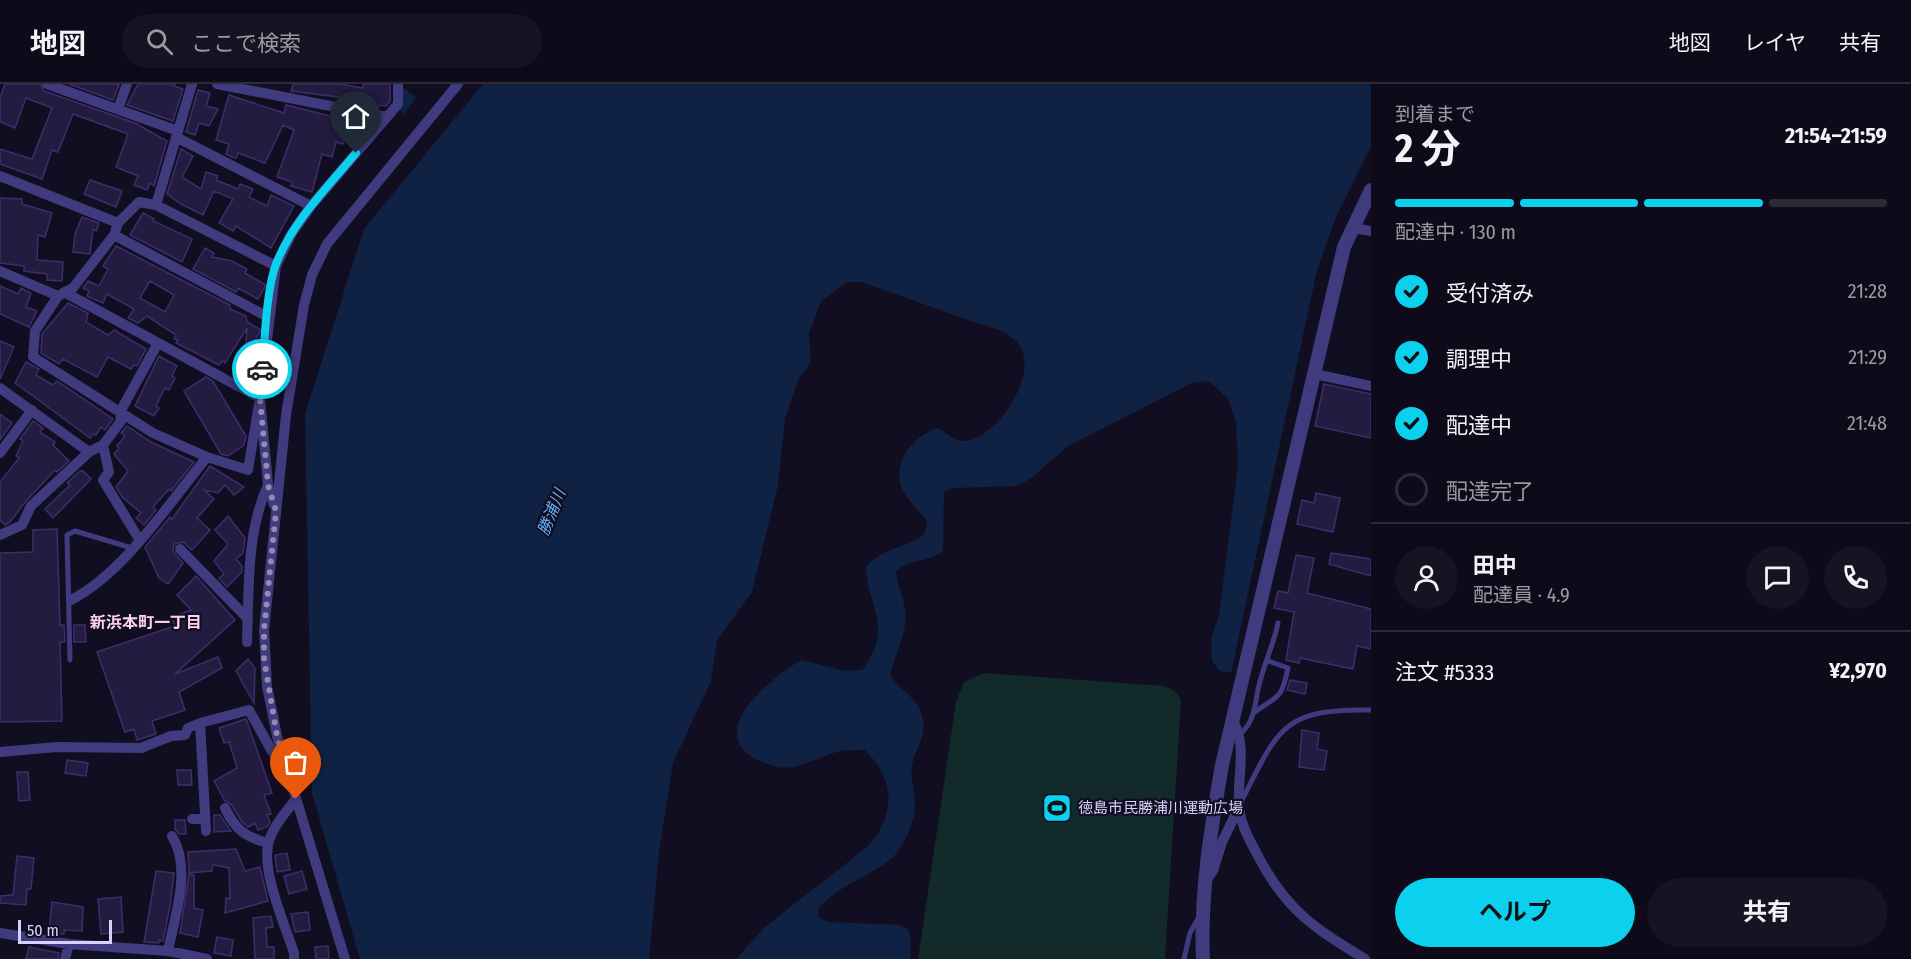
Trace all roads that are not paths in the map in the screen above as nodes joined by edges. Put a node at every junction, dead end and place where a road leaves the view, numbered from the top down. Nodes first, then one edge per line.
1 (47, 84) edge
2 (127, 84) edge
3 (192, 84) edge
4 (217, 84) edge
5 (398, 84) edge
6 (458, 84) edge
7 (118, 109) junction
8 (387, 117) junction
9 (177, 134) junction
10 (0, 176) edge
11 (1371, 190) edge
12 (156, 206) junction
13 (311, 206) junction
14 (118, 223) junction
15 (1352, 228) junction
16 (1371, 231) edge
17 (114, 235) junction
18 (276, 266) junction
19 (0, 271) edge
20 (61, 294) junction
21 (268, 317) junction
22 (158, 344) junction
23 (1315, 374) junction
24 (1371, 386) edge
25 (0, 388) edge
26 (260, 398) junction
27 (32, 410) junction
28 (120, 412) junction
29 (103, 445) junction
30 (89, 452) junction
31 (0, 453) edge
32 (207, 457) junction
33 (268, 485) junction
34 (276, 511) junction
35 (0, 534) edge
36 (136, 543) junction
37 (180, 549) dead end
38 (70, 600) junction
39 (248, 619) junction
40 (1278, 623) dead end
41 (247, 642) dead end
42 (70, 660) dead end
43 (1268, 661) junction
44 (1371, 710) edge
45 (1255, 712) junction
46 (200, 723) junction
47 (1237, 729) junction
48 (0, 752) edge
49 (283, 754) junction
50 (296, 799) junction
51 (1239, 806) junction
52 (225, 808) dead end
53 (192, 819) dead end
54 (205, 819) junction
55 (206, 831) dead end
56 (172, 836) dead end
57 (268, 843) junction
58 (1207, 879) junction
59 (1203, 911) junction
60 (0, 933) edge
61 (69, 944) junction
62 (168, 951) junction
63 (135, 954) edge
64 (65, 959) edge
65 (207, 959) edge
66 (294, 959) edge
67 (345, 959) edge
68 (1184, 959) edge
69 (1203, 959) edge
70 (1365, 959) edge

1 - 7 street
2 - 7 street
3 - 9 street
4 - 8 street
5 - 8 street
6 - 34 street
7 - 9 street
8 - 13 street
9 - 12 street
9 - 13 street
10 - 14 street
11 - 15 street
12 - 14 street
12 - 18 street
13 - 18 street
14 - 17 street
15 - 16 street
15 - 23 street
17 - 20 street
17 - 21 street
18 - 21 street
19 - 20 street
20 - 22 street
20 - 28 street
21 - 26 street
22 - 26 street
22 - 28 street
23 - 24 street
23 - 47 street
25 - 27 street
26 - 32 street
26 - 33 street
27 - 30 street
27 - 31 street
28 - 29 street
28 - 32 street
29 - 30 street
29 - 36 street
30 - 35 street
32 - 36 street
33 - 34 street
33 - 39 street
34 - 49 street
36 - 38 street
36 - 38 lane
37 - 39 street
38 - 42 lane
39 - 41 street
40 - 43 lane
43 - 45 lane
43 - 45 lane
44 - 51 lane
45 - 47 lane
46 - 48 street
46 - 49 street
46 - 54 street
47 - 51 street
47 - 58 street
49 - 50 street
50 - 57 street
50 - 67 street
51 - 58 street
51 - 70 street
52 - 57 street
53 - 54 street
54 - 55 street
56 - 62 street
57 - 66 street
58 - 59 street
59 - 68 lane
59 - 69 street
60 - 61 street
61 - 63 street
61 - 64 street
62 - 63 street
62 - 65 street

